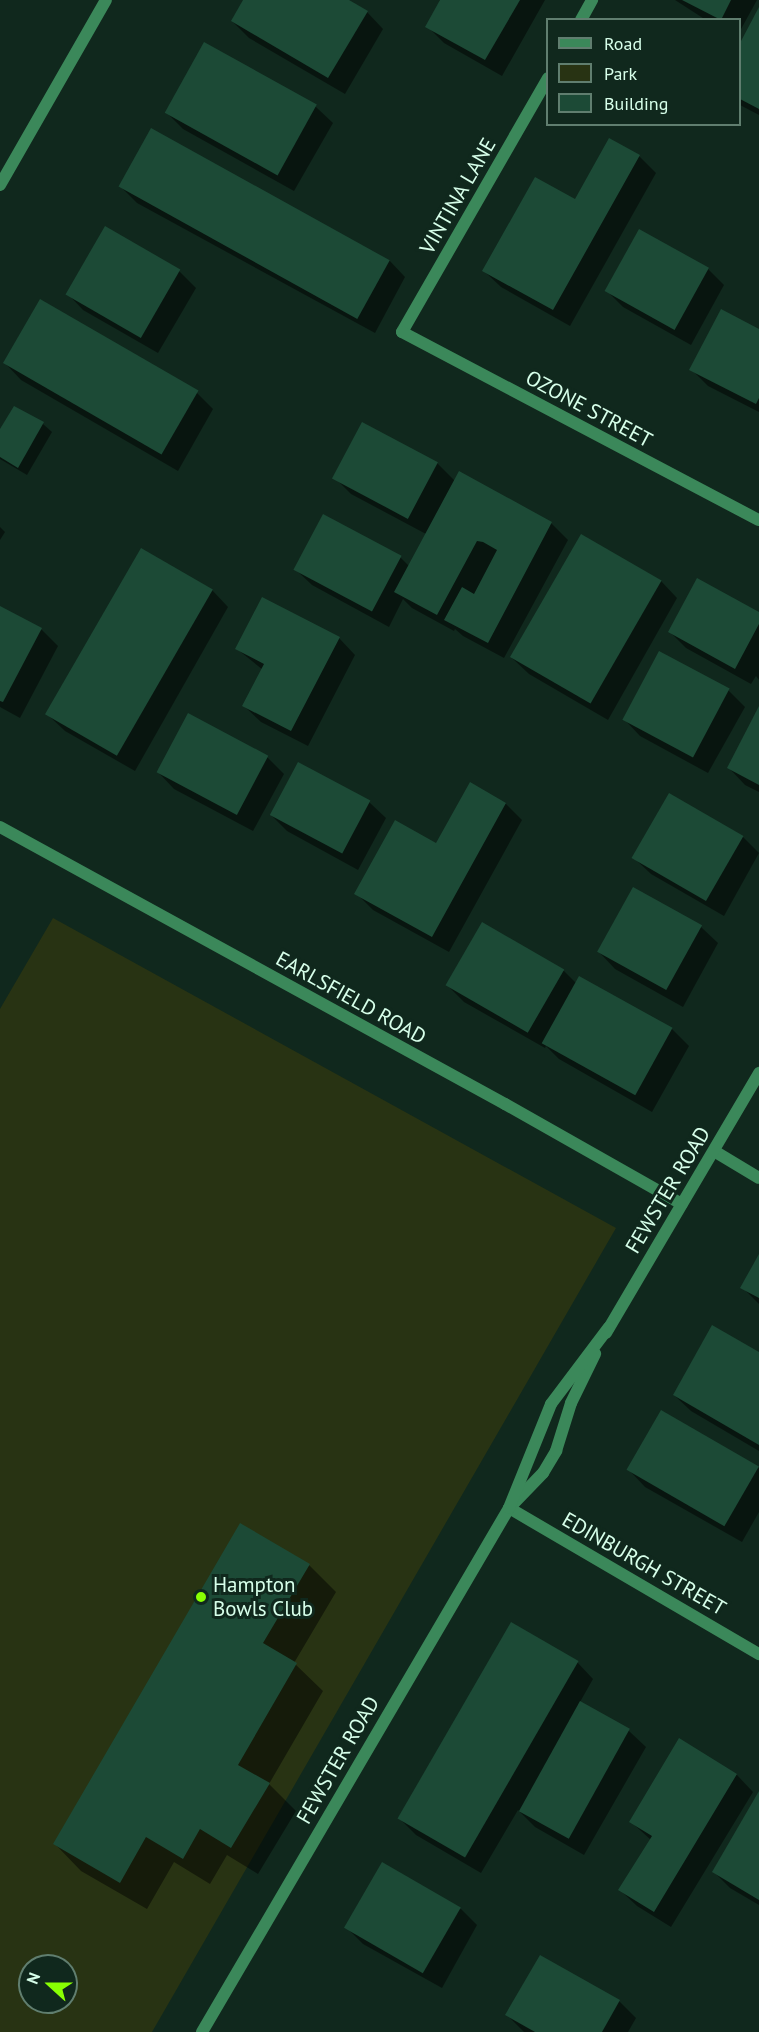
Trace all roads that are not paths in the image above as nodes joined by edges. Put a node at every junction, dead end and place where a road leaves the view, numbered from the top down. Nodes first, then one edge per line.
1 (106, 0) edge
2 (592, 0) edge
3 (582, 18) edge
4 (546, 81) edge
5 (0, 185) edge
6 (402, 333) joint
7 (759, 520) edge
8 (0, 827) edge
9 (759, 1073) edge
10 (714, 1151) junction
11 (759, 1178) edge
12 (682, 1204) junction
13 (609, 1327) junction
14 (509, 1508) junction
15 (759, 1654) edge
16 (202, 2032) edge

1 - 5 street
2 - 3 street
4 - 6 street, VINTINA LANE
6 - 7 street, OZONE STREET
8 - 12 street, EARLSFIELD ROAD
9 - 10 street, FEWSTER ROAD
10 - 11 street
10 - 12 street, FEWSTER ROAD
12 - 13 street, FEWSTER ROAD
13 - 14 street, FEWSTER ROAD
13 - 14 street, FEWSTER ROAD
14 - 15 street, EDINBURGH STREET
14 - 16 street, FEWSTER ROAD

